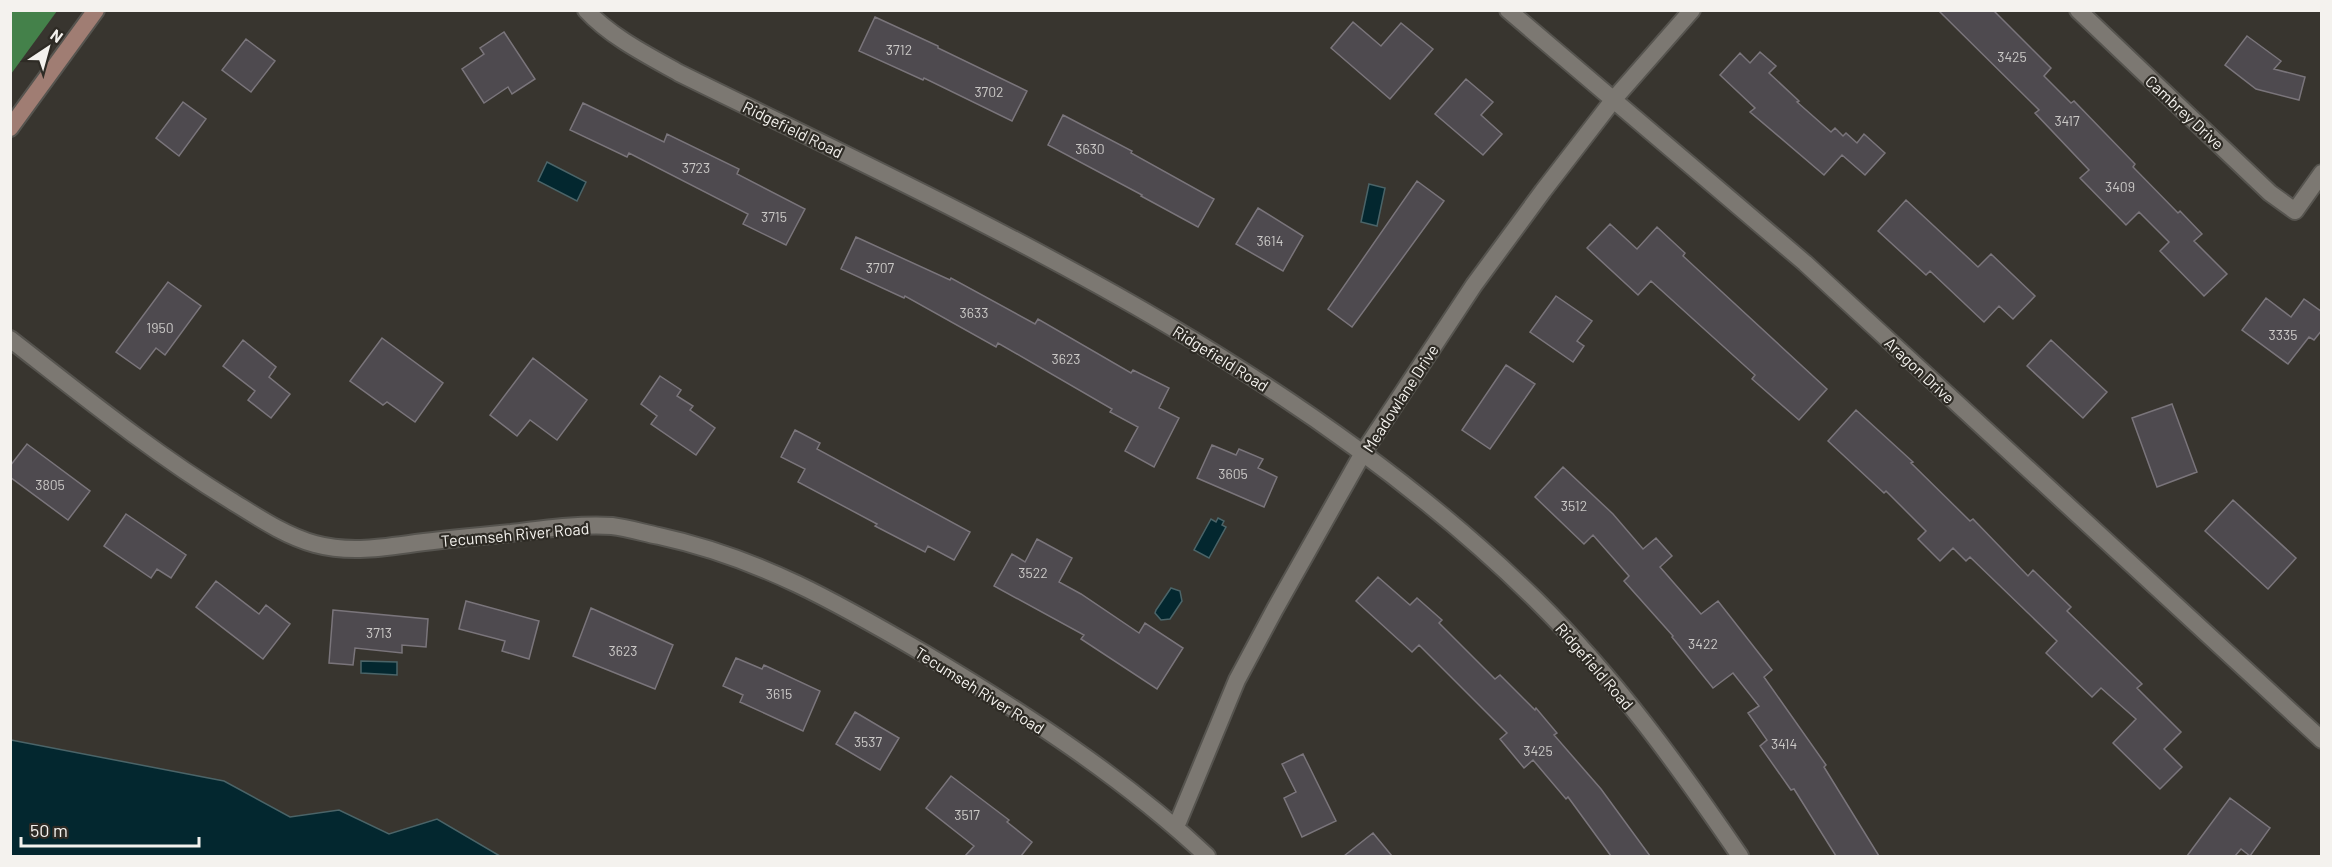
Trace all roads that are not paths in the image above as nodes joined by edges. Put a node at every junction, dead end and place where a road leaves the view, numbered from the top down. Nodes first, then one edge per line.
1 (96, 10) edge
2 (586, 10) edge
3 (1508, 10) edge
4 (1692, 10) edge
5 (2078, 10) edge
6 (1614, 99) junction
7 (10, 128) edge
8 (2322, 173) edge
9 (10, 339) edge
10 (1363, 453) junction
11 (2322, 740) edge
12 (1176, 827) junction
13 (1207, 856) edge
14 (1740, 856) edge

1 - 7 main road
2 - 10 street, Ridgefield Road
3 - 6 street, Aragon Drive
4 - 6 street, Meadowlane Drive
5 - 8 street, Cambrey Drive
6 - 10 street, Meadowlane Drive
6 - 11 street, Aragon Drive
9 - 12 street, Tecumseh River Road
10 - 12 street, Meadowlane Drive
10 - 14 street, Ridgefield Road
12 - 13 street, Tecumseh River Road

